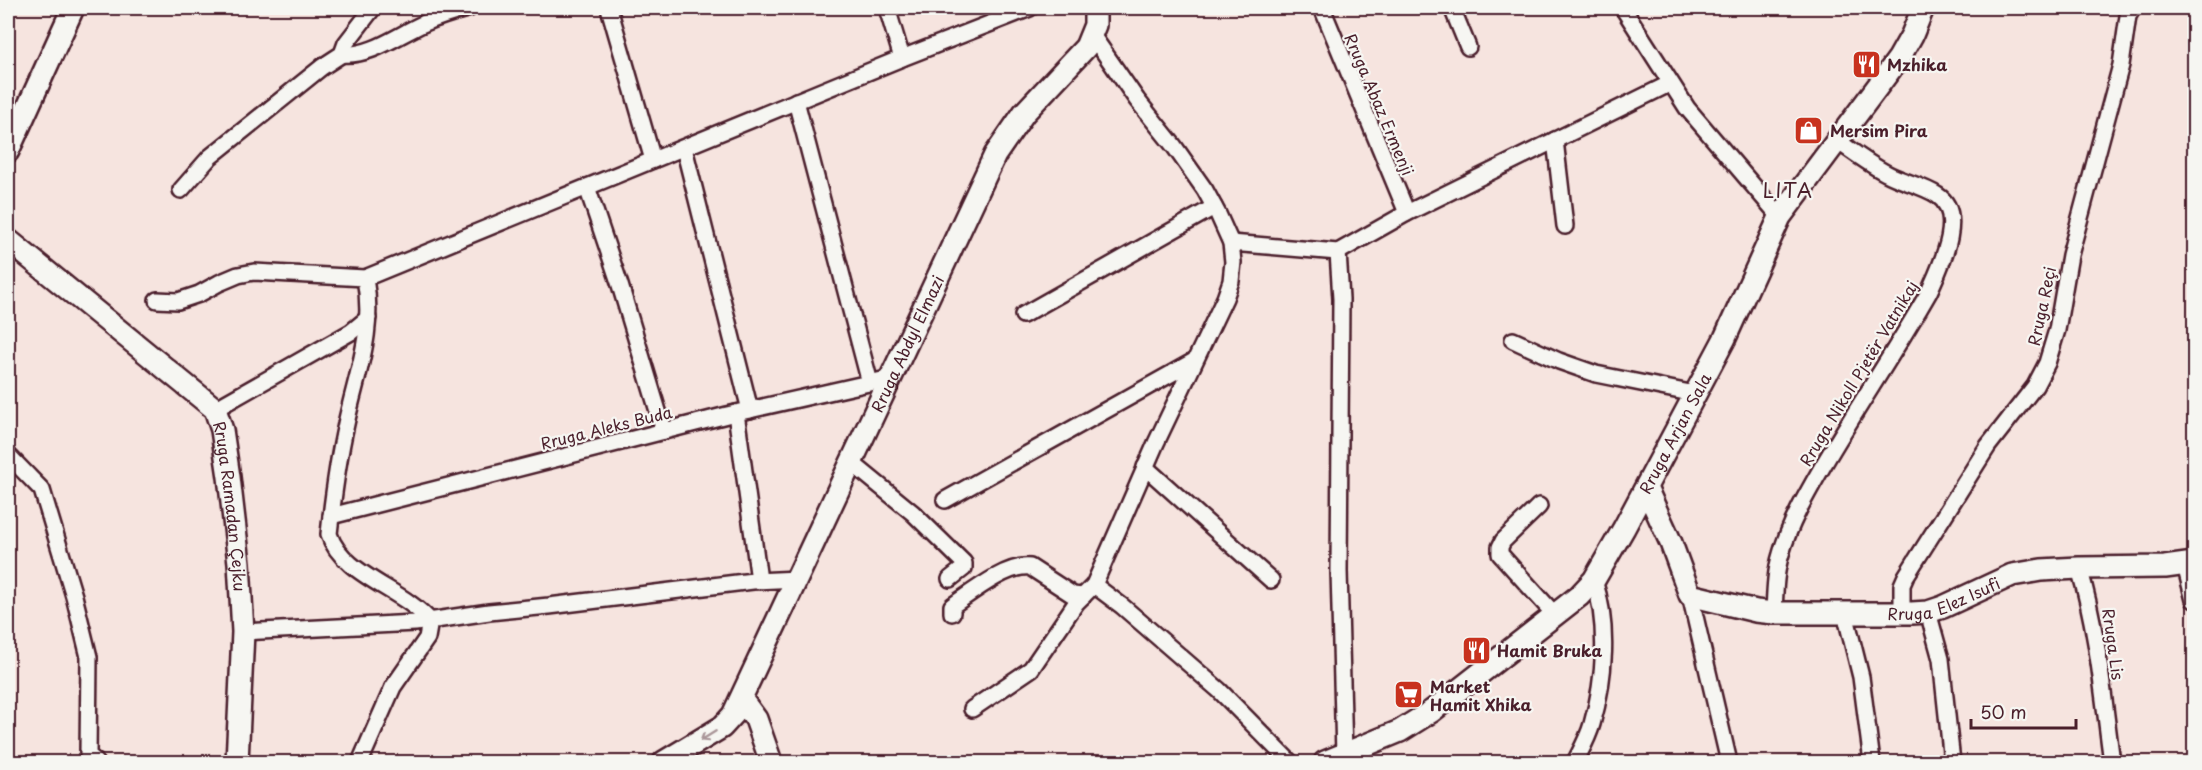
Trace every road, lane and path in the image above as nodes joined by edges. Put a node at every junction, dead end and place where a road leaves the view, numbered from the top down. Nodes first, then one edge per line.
1 (73, 8) edge
2 (373, 8) edge
3 (470, 8) edge
4 (609, 8) edge
5 (887, 8) edge
6 (1030, 8) edge
7 (1095, 8) edge
8 (1322, 8) edge
9 (1452, 8) edge
10 (1623, 8) edge
11 (1923, 8) edge
12 (2133, 8) edge
13 (998, 14) edge
14 (1092, 35) junction
15 (1468, 47) dead end
16 (342, 54) junction
17 (902, 58) junction
18 (1669, 84) junction
19 (796, 101) junction
20 (1555, 140) junction
21 (1836, 140) junction
22 (684, 148) junction
23 (8, 151) edge
24 (653, 160) junction
25 (587, 187) junction
26 (181, 190) dead end
27 (1214, 207) junction
28 (1407, 213) junction
29 (1780, 216) junction
30 (1565, 226) dead end
31 (8, 240) edge
32 (1231, 243) junction
33 (1338, 252) junction
34 (364, 278) junction
35 (157, 300) dead end
36 (1023, 315) dead end
37 (368, 318) junction
38 (1513, 340) dead end
39 (1194, 361) junction
40 (891, 378) junction
41 (870, 383) junction
42 (1695, 394) junction
43 (215, 410) junction
44 (743, 412) junction
45 (663, 431) junction
46 (8, 455) edge
47 (852, 463) junction
48 (1145, 467) junction
49 (1646, 488) junction
50 (945, 500) dead end
51 (1539, 506) dead end
52 (331, 516) junction
53 (2190, 564) edge
54 (2079, 568) junction
55 (798, 579) junction
56 (950, 579) dead end
57 (759, 580) junction
58 (1271, 580) dead end
59 (1594, 580) junction
60 (1089, 590) junction
61 (1690, 595) junction
62 (2194, 600) edge
63 (1928, 612) junction
64 (1774, 613) junction
65 (1845, 613) junction
66 (1902, 613) junction
67 (952, 614) dead end
68 (1556, 615) junction
69 (430, 621) junction
70 (243, 632) junction
71 (742, 700) junction
72 (972, 709) dead end
73 (1334, 759) edge
74 (96, 762) edge
75 (237, 762) edge
76 (360, 762) edge
77 (664, 762) edge
78 (771, 762) edge
79 (1290, 762) edge
80 (1575, 762) edge
81 (1729, 762) edge
82 (1872, 762) edge
83 (1952, 762) edge
84 (2112, 762) edge

1 - 23 street
2 - 16 street
3 - 16 street
4 - 24 street
5 - 17 street
6 - 13 street
7 - 14 street, Rruga Abdyl Elmazi
8 - 28 street, Rruga Abaz Ermenji
9 - 15 street
10 - 18 street
11 - 21 street, Rruga Arjan Sala
12 - 66 street, Rruga Reçi
13 - 17 street
14 - 27 street
14 - 40 street, Rruga Abdyl Elmazi
16 - 26 street
17 - 19 street
18 - 20 street
18 - 29 street
19 - 22 street
19 - 41 street
20 - 28 street
20 - 30 street
21 - 29 street, Rruga Arjan Sala
21 - 64 street, Rruga Nikoll Pjetër Vatnikaj
22 - 24 street
22 - 44 street
24 - 25 street
25 - 34 street
25 - 45 street
27 - 32 street
27 - 36 street
28 - 33 street
29 - 42 street, Rruga Arjan Sala
31 - 43 street, Rruga Ramadan Çejku
32 - 33 street
32 - 39 street
33 - 73 street
34 - 35 street
34 - 37 street
37 - 43 street
37 - 52 street
38 - 42 street
39 - 48 street
39 - 50 street
40 - 41 street, Rruga Aleks Buda
40 - 47 street, Rruga Abdyl Elmazi
41 - 44 street, Rruga Aleks Buda
42 - 49 street, Rruga Arjan Sala
43 - 70 street, Rruga Ramadan Çejku
44 - 45 street, Rruga Aleks Buda
44 - 57 street
45 - 52 street, Rruga Aleks Buda
46 - 74 street
47 - 55 street, Rruga Abdyl Elmazi
47 - 56 street
48 - 58 street
48 - 60 street
49 - 59 street, Rruga Arjan Sala
49 - 61 street
51 - 68 street
52 - 69 street
53 - 54 street, Rruga Elez Isufi
53 - 62 street
54 - 63 street, Rruga Elez Isufi
54 - 84 street, Rruga Lis
55 - 57 street
55 - 71 street, Rruga Abdyl Elmazi
57 - 69 street
59 - 68 street, Rruga Arjan Sala
59 - 80 street
60 - 67 street
60 - 72 street
60 - 79 street
61 - 64 street, Rruga Elez Isufi
61 - 81 street
63 - 66 street, Rruga Elez Isufi
63 - 83 street
64 - 65 street, Rruga Elez Isufi
65 - 66 street, Rruga Elez Isufi
65 - 82 street
68 - 73 street, Rruga Arjan Sala
69 - 70 street
69 - 76 street
70 - 75 street, Rruga Ramadan Çejku
71 -> 77 street, Rruga Abdyl Elmazi
71 - 78 street

